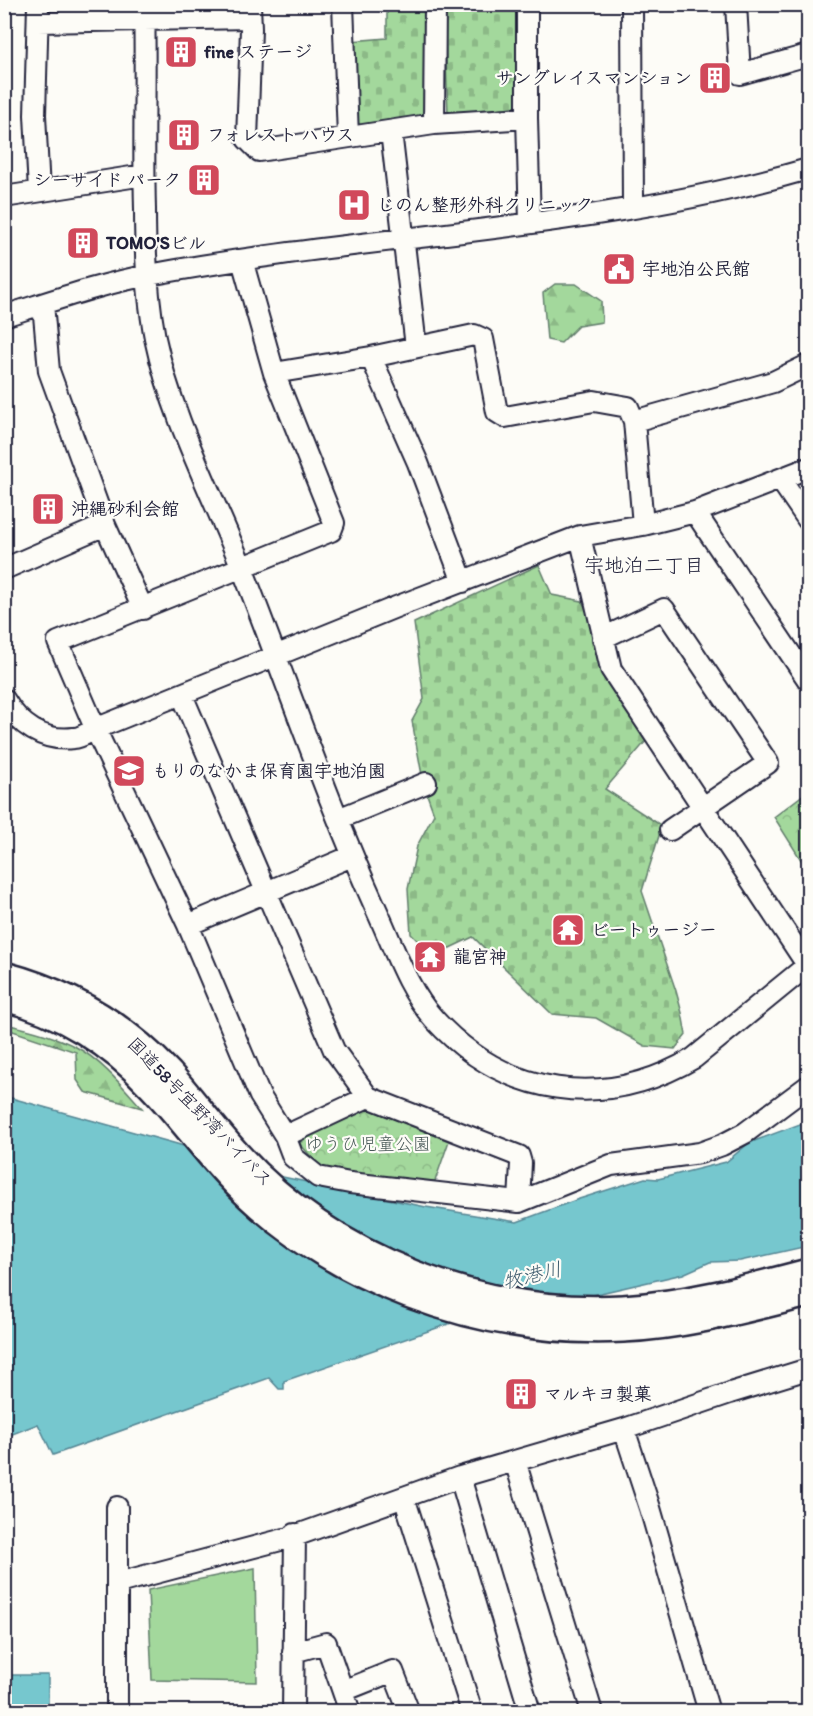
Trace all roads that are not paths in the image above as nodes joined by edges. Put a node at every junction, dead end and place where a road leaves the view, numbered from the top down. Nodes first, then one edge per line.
1 (343, 4) edge
2 (435, 4) edge
3 (527, 4) edge
4 (633, 4) edge
5 (736, 4) edge
6 (250, 11) edge
7 (144, 12) edge
8 (38, 13) edge
9 (808, 55) edge
10 (527, 118) junction
11 (434, 124) junction
12 (391, 131) junction
13 (348, 137) junction
14 (808, 169) edge
15 (144, 176) junction
16 (39, 192) junction
17 (4, 197) edge
18 (633, 208) junction
19 (530, 222) junction
20 (403, 239) junction
21 (242, 260) junction
22 (147, 275) junction
23 (43, 304) junction
24 (4, 316) edge
25 (416, 347) junction
26 (371, 357) junction
27 (808, 365) edge
28 (274, 374) junction
29 (634, 421) junction
30 (808, 468) edge
31 (780, 479) junction
32 (695, 513) junction
33 (808, 520) edge
34 (105, 525) junction
35 (643, 525) junction
36 (580, 536) junction
37 (241, 567) junction
38 (4, 569) edge
39 (463, 582) junction
40 (143, 609) junction
41 (603, 638) junction
42 (276, 657) junction
43 (808, 680) edge
44 (182, 695) junction
45 (4, 699) edge
46 (95, 729) junction
47 (426, 783) dead end
48 (702, 808) junction
49 (338, 819) junction
50 (670, 830) dead end
51 (352, 856) junction
52 (267, 893) junction
53 (188, 925) junction
54 (808, 966) edge
55 (4, 976) edge
56 (4, 997) edge
57 (808, 1086) edge
58 (368, 1098) junction
59 (285, 1136) junction
60 (519, 1202) junction
61 (808, 1273) edge
62 (808, 1293) edge
63 (678, 1312) junction
64 (808, 1369) edge
65 (624, 1429) junction
66 (515, 1461) junction
67 (460, 1477) junction
68 (404, 1497) junction
69 (117, 1507) dead end
70 (294, 1535) junction
71 (118, 1583) junction
72 (293, 1652) junction
73 (343, 1691) junction
74 (117, 1712) edge
75 (293, 1712) edge
76 (350, 1712) edge
77 (409, 1712) edge
78 (472, 1712) edge
79 (530, 1712) edge
80 (592, 1712) edge
81 (709, 1712) edge

1 - 13 street
2 - 11 street
3 - 10 street
4 - 18 street
5 - 9 street
6 - 7 street
6 - 13 street
7 - 8 street
7 - 15 street
8 - 16 street
10 - 11 street
10 - 19 street
11 - 12 street
12 - 13 street
12 - 20 street
14 - 18 street
15 - 16 street
15 - 22 street
16 - 17 street
18 - 19 street
19 - 20 street
20 - 21 street
20 - 25 street
21 - 22 street
21 - 28 street
22 - 23 street
22 - 37 street
23 - 24 street
23 - 34 street
25 - 26 street
25 - 29 street
26 - 28 street
26 - 39 street
27 - 29 street
28 - 37 street
29 - 35 street
30 - 31 street
31 - 32 street
31 - 33 street
32 - 35 street
32 - 43 street
34 - 38 street
34 - 40 street
35 - 36 street
36 - 39 street
36 - 41 street
37 - 40 street
37 - 42 street
39 - 42 street
40 - 46 street
41 - 48 street
41 - 48 street
42 - 44 street
42 - 49 street
44 - 46 street
44 - 52 street
45 - 46 street
46 - 53 street
47 - 49 street
48 - 50 street
48 - 54 street
49 - 51 street
51 - 52 street
51 - 54 street
52 - 53 street
52 - 58 street
53 - 59 street
55 - 63 highway, 国道58号宜野湾バイパス
56 - 63 highway, 国道58号宜野湾バイパス
57 - 60 street
58 - 59 street
58 - 60 street
59 - 60 street
61 - 63 highway, 国道58号宜野湾バイパス
62 - 63 highway, 国道58号宜野湾バイパス
64 - 65 street
65 - 66 street
65 - 81 street
66 - 67 street
66 - 80 street
67 - 68 street
67 - 79 street
68 - 70 street
68 - 78 street
69 - 71 street
70 - 71 street
70 - 72 street
71 - 74 street
72 - 73 street
72 - 75 street
73 - 76 street
73 - 77 street

